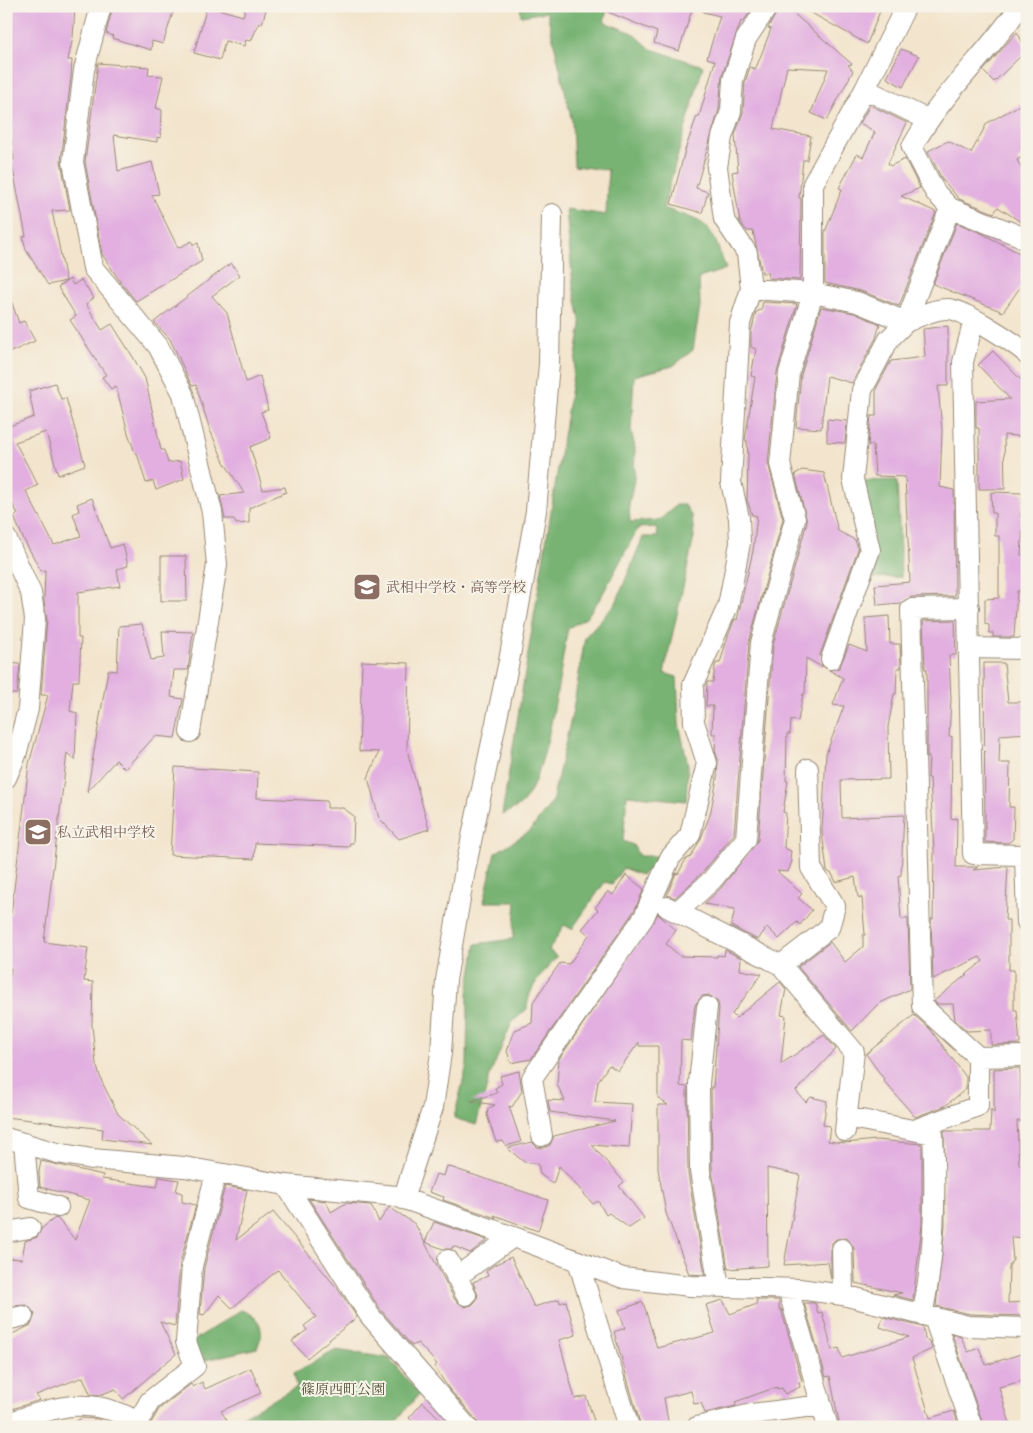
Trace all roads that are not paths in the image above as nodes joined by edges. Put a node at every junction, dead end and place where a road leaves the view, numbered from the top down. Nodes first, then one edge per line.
1 (101, 6) edge
2 (768, 6) edge
3 (906, 6) edge
4 (1020, 6) edge
5 (865, 89) junction
6 (928, 120) junction
7 (950, 208) junction
8 (552, 214) dead end
9 (1027, 241) edge
10 (751, 289) junction
11 (813, 293) junction
12 (974, 320) junction
13 (906, 322) junction
14 (1027, 355) edge
15 (6, 538) edge
16 (12, 565) edge
17 (968, 608) junction
18 (970, 648) junction
19 (1027, 649) edge
20 (832, 659) dead end
21 (190, 732) dead end
22 (808, 769) dead end
23 (6, 778) edge
24 (651, 900) junction
25 (677, 912) junction
26 (1027, 922) edge
27 (781, 965) junction
28 (707, 1007) dead end
29 (1027, 1056) edge
30 (978, 1057) junction
31 (914, 1130) junction
32 (542, 1136) dead end
33 (15, 1140) edge
34 (216, 1173) junction
35 (286, 1185) junction
36 (404, 1199) junction
37 (58, 1208) dead end
38 (30, 1228) dead end
39 (6, 1232) edge
40 (513, 1237) junction
41 (842, 1249) dead end
42 (578, 1261) junction
43 (719, 1287) junction
44 (788, 1289) junction
45 (843, 1294) junction
46 (466, 1295) dead end
47 (928, 1317) junction
48 (1027, 1328) edge
49 (821, 1405) junction
50 (11, 1422) edge
51 (138, 1424) edge
52 (467, 1427) edge
53 (629, 1427) edge
54 (697, 1427) edge
55 (828, 1427) edge
56 (972, 1427) edge

1 - 21 street
2 - 10 street
3 - 5 street
4 - 6 street
5 - 6 street
5 - 11 street
6 - 7 street
7 - 9 street
7 - 13 street
8 - 36 street
10 - 11 street
10 - 24 street
11 - 13 street
11 - 25 street
12 - 13 street
12 - 14 street
12 - 17 street
13 - 20 street
15 - 16 street
16 - 23 street
17 - 18 street
17 - 30 street
18 - 19 street
18 - 26 street
22 - 27 street
24 - 25 street
24 - 32 street
25 - 27 street
27 - 31 street
28 - 43 street
29 - 30 street
30 - 31 street
31 - 47 street
33 - 34 street
33 - 37 street
34 - 35 street
34 - 51 street
35 - 36 street
35 - 52 street
36 - 40 street
38 - 39 street
40 - 42 street
40 - 46 street
41 - 45 street
42 - 43 street
42 - 53 street
43 - 44 street
44 - 45 street
44 - 49 street
45 - 47 street
47 - 48 street
47 - 56 street
49 - 54 street
49 - 55 street
50 - 51 street

